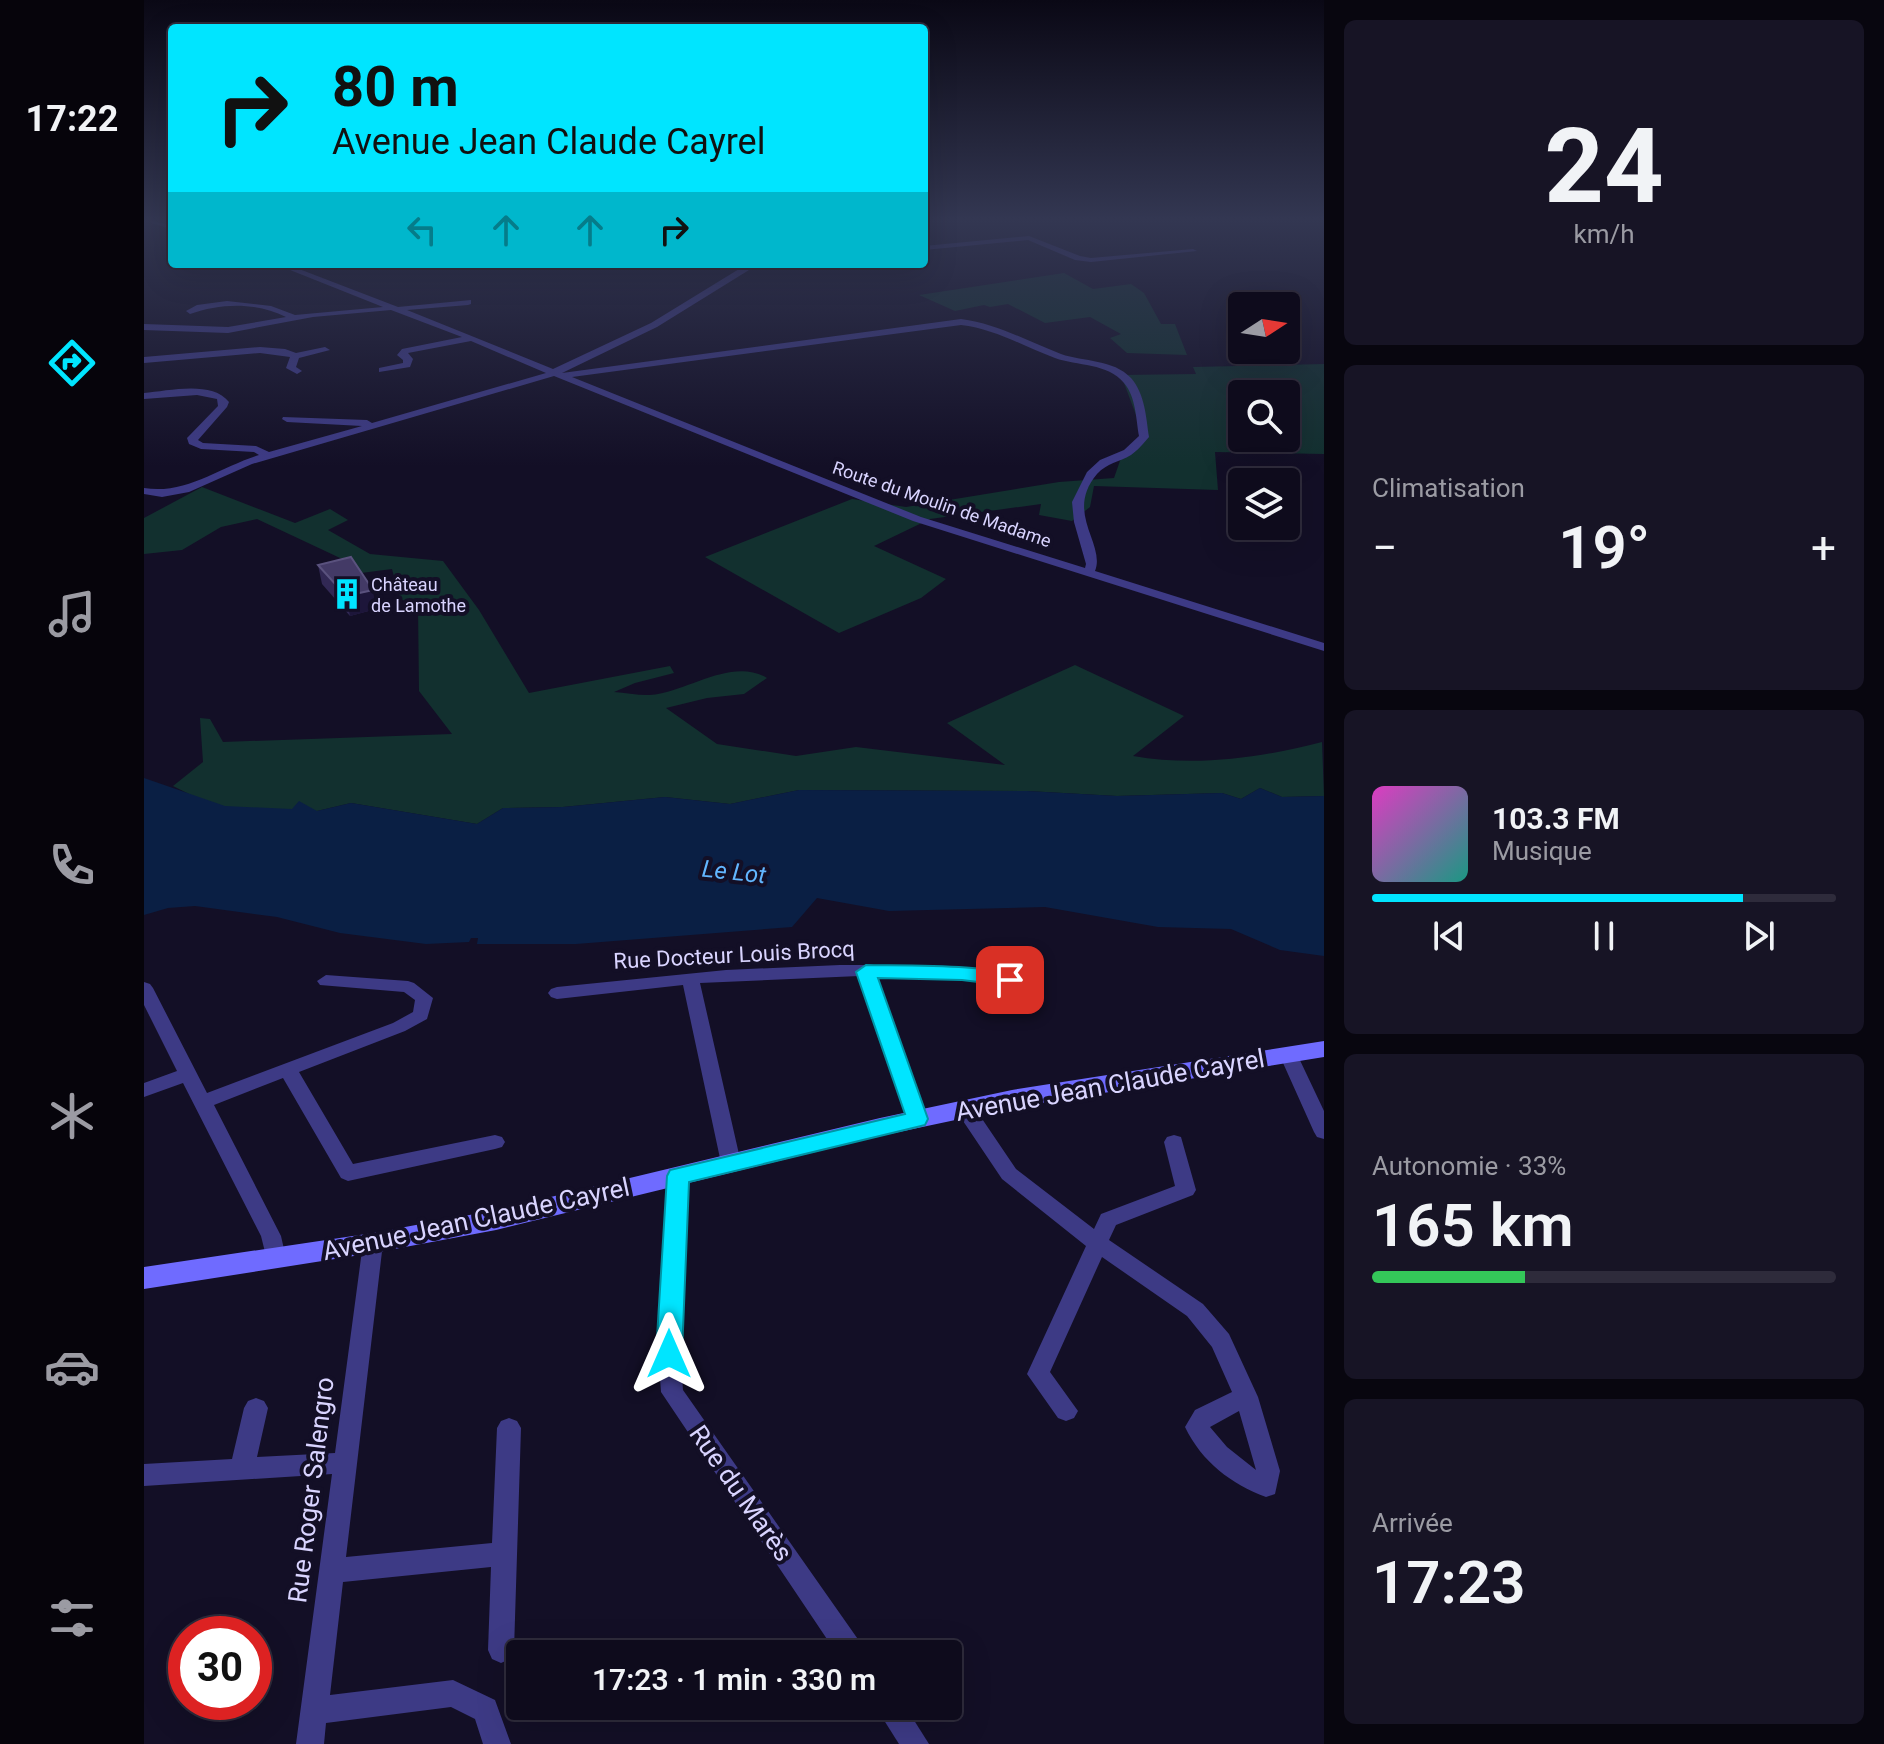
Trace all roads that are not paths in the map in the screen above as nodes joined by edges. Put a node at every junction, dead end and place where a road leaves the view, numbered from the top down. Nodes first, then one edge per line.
1 (379, 302) edge
2 (463, 302) edge
3 (688, 302) edge
4 (331, 305) dead end
5 (394, 308) junction
6 (190, 311) dead end
7 (346, 312) junction
8 (293, 317) junction
9 (275, 321) junction
10 (340, 324) dead end
11 (144, 327) edge
12 (472, 338) junction
13 (260, 350) junction
14 (325, 350) dead end
15 (295, 356) junction
16 (144, 360) edge
17 (382, 370) dead end
18 (297, 371) dead end
19 (559, 374) junction
20 (144, 396) edge
21 (287, 419) dead end
22 (381, 423) junction
23 (268, 456) junction
24 (144, 491) edge
25 (1088, 574) junction
26 (1324, 647) edge
27 (866, 972) junction
28 (690, 979) junction
29 (1010, 980) dead end
30 (326, 981) dead end
31 (557, 993) dead end
32 (146, 997) edge
33 (1324, 1049) edge
34 (1288, 1054) junction
35 (288, 1070) junction
36 (188, 1074) junction
37 (144, 1090) edge
38 (203, 1102) junction
39 (965, 1109) junction
40 (917, 1119) junction
41 (1324, 1132) edge
42 (495, 1142) dead end
43 (1174, 1142) dead end
44 (731, 1163) junction
45 (678, 1176) junction
46 (373, 1243) junction
47 (1097, 1243) junction
48 (275, 1258) junction
49 (144, 1278) edge
50 (1246, 1397) dead end
51 (256, 1408) dead end
52 (1066, 1411) dead end
53 (509, 1428) dead end
54 (343, 1463) junction
55 (242, 1469) junction
56 (144, 1475) edge
57 (504, 1554) junction
58 (331, 1571) junction
59 (843, 1640) edge
60 (501, 1650) dead end
61 (314, 1711) junction
62 (899, 1720) edge
63 (310, 1744) edge
64 (497, 1744) edge
65 (915, 1744) edge

1 - 5 street, Route du Moulin de Madame
2 - 5 street
3 - 19 street
4 - 7 street
5 - 7 street
5 - 12 street, Route du Moulin de Madame
6 - 8 street
7 - 8 street
7 - 10 street
8 - 9 street
9 - 11 street
9 - 13 street
12 - 17 street
12 - 19 street, Route du Moulin de Madame
13 - 15 street
13 - 16 street
14 - 15 street
15 - 18 street
19 - 22 street
19 - 25 street, Route du Moulin de Madame
19 - 25 street
20 - 23 street
21 - 22 street
22 - 23 street
23 - 24 street
25 - 26 street, Route du Moulin de Madame
27 - 28 street, Rue Docteur Louis Brocq
27 - 29 street, Rue Docteur Louis Brocq
27 - 40 street
28 - 31 street, Rue Docteur Louis Brocq
28 - 44 street
30 - 35 street
32 - 36 street
33 - 34 main road, Avenue Jean Claude Cayrel
34 - 39 main road, Avenue Jean Claude Cayrel
34 - 41 street
35 - 38 street
35 - 42 street
36 - 37 street
36 - 38 street
38 - 48 street
39 - 40 main road, Avenue Jean Claude Cayrel
39 - 47 street
40 - 44 main road, Avenue Jean Claude Cayrel
43 - 47 street
44 - 45 main road, Avenue Jean Claude Cayrel
45 - 46 main road, Avenue Jean Claude Cayrel
45 - 59 street, Rue du Marès
46 - 48 main road, Avenue Jean Claude Cayrel
46 - 54 street, Rue Roger Salengro
47 - 50 street
47 - 52 street
48 - 49 main road, Avenue Jean Claude Cayrel
51 - 55 street
53 - 57 street
54 - 55 street
54 - 58 street, Rue Roger Salengro
55 - 56 street
57 - 58 street
57 - 60 street
58 - 61 street, Rue Roger Salengro
61 - 63 street, Rue Roger Salengro
61 - 64 street
62 - 65 street

